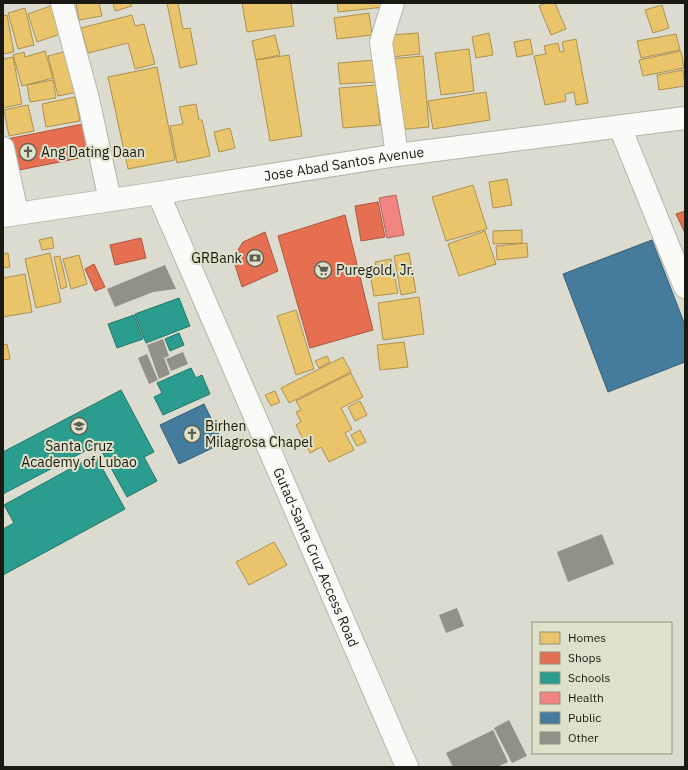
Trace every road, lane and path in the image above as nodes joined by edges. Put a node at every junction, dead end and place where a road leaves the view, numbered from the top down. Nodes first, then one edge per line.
1 (62, 3) edge
2 (393, 3) edge
3 (685, 118) edge
4 (620, 127) junction
5 (3, 148) edge
6 (397, 155) junction
7 (158, 193) junction
8 (110, 200) junction
9 (10, 214) edge
10 (685, 287) edge
11 (407, 767) edge

1 - 8 main road
2 - 6 main road
3 - 4 main road, Jose Abad Santos Avenue
4 - 6 main road, Jose Abad Santos Avenue
4 - 10 main road
5 - 9 main road
6 - 7 main road, Jose Abad Santos Avenue
7 - 8 main road, Jose Abad Santos Avenue
7 - 11 main road, Gutad-Santa Cruz Access Road
8 - 9 main road, Jose Abad Santos Avenue

